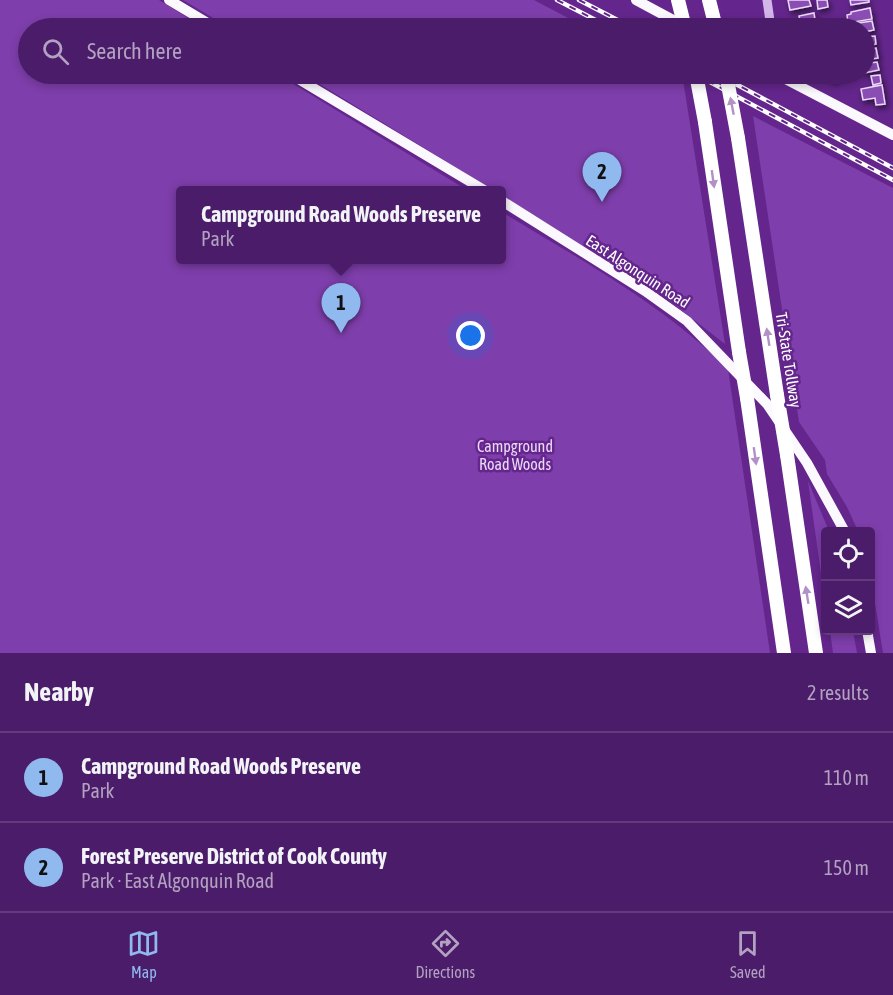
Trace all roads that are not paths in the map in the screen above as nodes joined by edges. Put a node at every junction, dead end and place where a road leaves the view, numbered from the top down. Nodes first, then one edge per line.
1 (169, 0) edge
2 (636, 0) edge
3 (678, 0) edge
4 (709, 0) edge
5 (767, 0) edge
6 (199, 18) edge
7 (668, 18) edge
8 (683, 18) edge
9 (714, 18) edge
10 (770, 18) edge
11 (307, 84) edge
12 (698, 84) edge
13 (728, 84) edge
14 (795, 84) edge
15 (893, 135) edge
16 (477, 186) edge
17 (506, 204) edge
18 (843, 527) edge
19 (868, 635) edge
20 (784, 653) edge
21 (816, 653) edge
22 (871, 653) edge

1 - 6 main road
2 - 7 main road
3 - 8 highway, bridge
4 - 9 highway
5 - 10 street
11 - 16 main road
12 -> 20 highway, bridge
21 -> 13 highway, Tri-State Tollway, bridge
14 - 15 main road
17 - 18 main road, East Algonquin Road
19 - 22 main road

